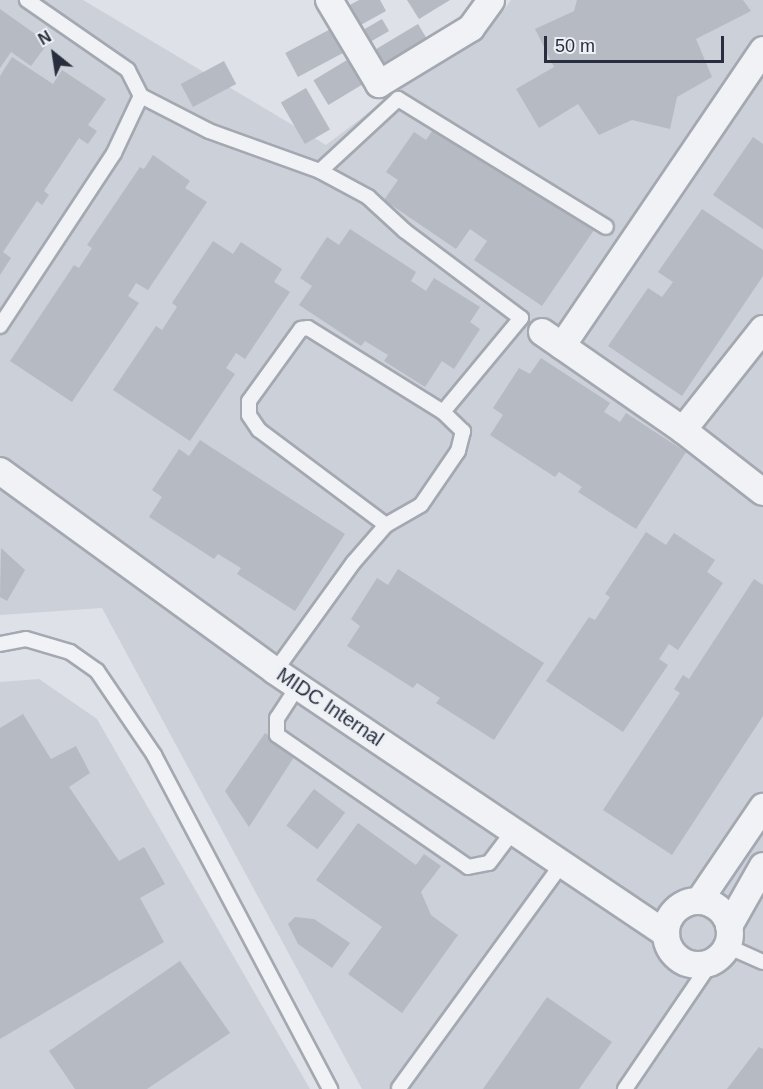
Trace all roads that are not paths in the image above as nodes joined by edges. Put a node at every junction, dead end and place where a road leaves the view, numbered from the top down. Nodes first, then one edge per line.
1 (27, 0) edge
2 (329, 0) edge
3 (491, 0) edge
4 (763, 50) edge
5 (141, 96) junction
6 (320, 171) junction
7 (606, 227) dead end
8 (0, 326) edge
9 (763, 329) edge
10 (443, 412) junction
11 (683, 430) junction
12 (0, 471) edge
13 (763, 492) edge
14 (386, 525) junction
15 (0, 644) edge
16 (275, 671) junction
17 (298, 686) junction
18 (763, 807) edge
19 (513, 832) junction
20 (561, 865) junction
21 (763, 866) edge
22 (699, 901) junction
23 (666, 934) junction
24 (723, 944) junction
25 (763, 962) edge
26 (399, 1088) edge
27 (330, 1089) edge
28 (625, 1089) edge

1 - 5 lane
2 - 3 street
4 - 11 street
5 - 6 lane
5 - 8 lane
6 - 7 lane
6 - 10 lane
9 - 11 street
10 - 14 lane
10 - 14 lane
11 - 13 street
12 - 16 street, MIDC Internal
14 - 16 lane
15 - 27 lane
16 - 17 street, MIDC Internal
17 - 19 street, MIDC Internal
17 - 19 lane
18 - 22 street
19 - 20 street, MIDC Internal
20 - 23 street, MIDC Internal
20 - 26 lane
21 - 24 street
22 - 23 street
22 - 24 street
23 - 24 street
24 - 25 lane
24 - 28 lane

